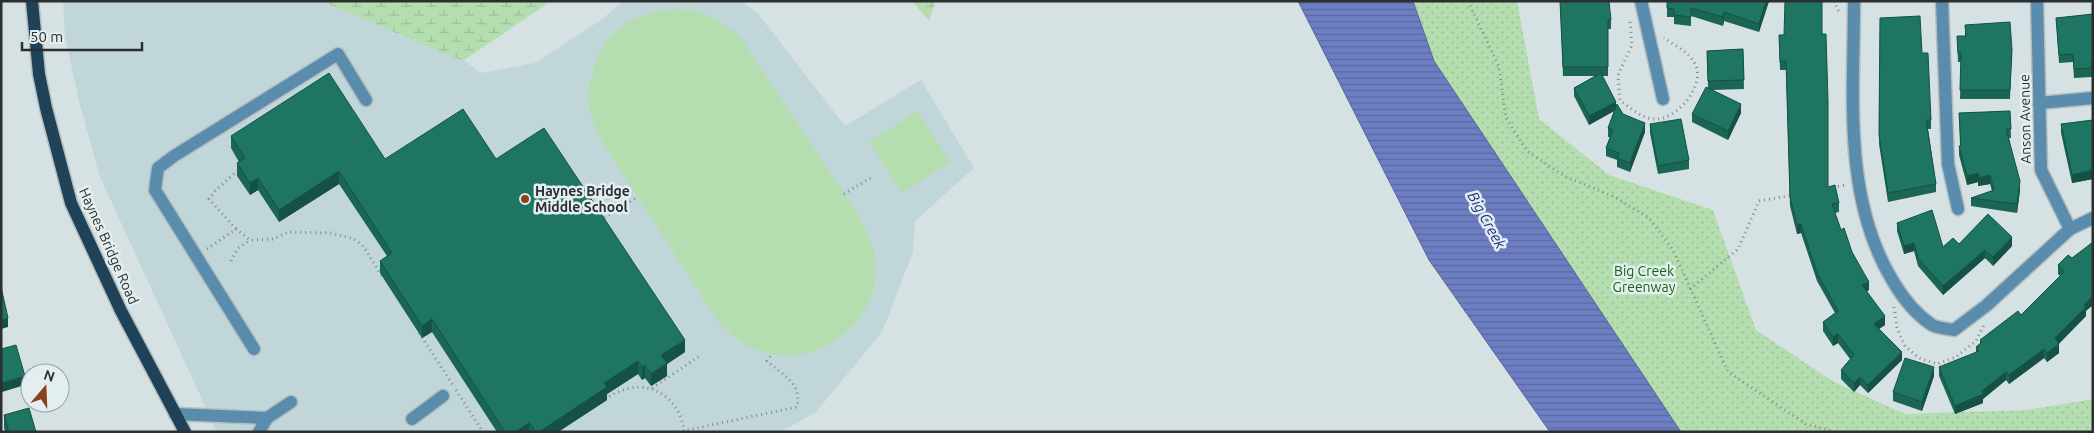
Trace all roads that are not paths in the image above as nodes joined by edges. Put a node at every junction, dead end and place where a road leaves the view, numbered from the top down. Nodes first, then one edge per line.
1 (32, 1) edge
2 (1641, 1) edge
3 (1854, 1) edge
4 (1942, 1) edge
5 (2037, 1) edge
6 (2093, 98) edge
7 (1663, 99) dead end
8 (366, 100) dead end
9 (2039, 103) junction
10 (1958, 209) dead end
11 (2093, 218) edge
12 (2070, 229) junction
13 (254, 349) dead end
14 (444, 396) dead end
15 (291, 402) dead end
16 (175, 414) junction
17 (267, 418) junction
18 (412, 419) dead end
19 (185, 432) edge
20 (259, 432) edge

1 - 16 main road, Haynes Bridge Road
2 - 7 street
3 - 12 street
4 - 10 street
5 - 9 street, Anson Avenue
6 - 9 street
8 - 13 street
9 - 12 street, Anson Avenue
11 - 12 street
14 - 18 street
15 - 17 street
16 - 17 street
16 - 19 main road, Haynes Bridge Road
17 - 20 street

